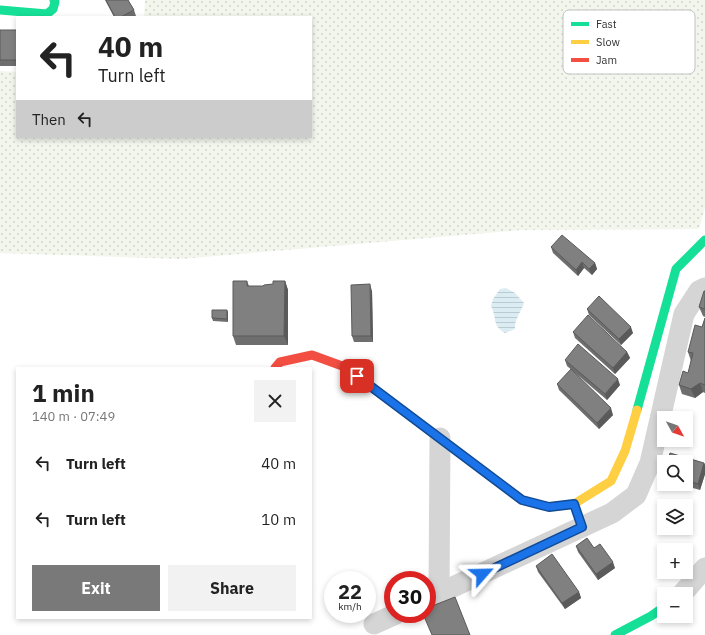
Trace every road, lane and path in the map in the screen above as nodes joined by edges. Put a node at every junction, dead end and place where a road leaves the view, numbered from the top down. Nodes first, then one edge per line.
1 (54, 0) edge
2 (0, 10) edge
3 (705, 240) edge
4 (671, 288) junction
5 (698, 295) edge
6 (276, 367) edge
7 (440, 438) junction
8 (625, 451) junction
9 (650, 463) junction
10 (574, 504) junction
11 (582, 527) junction
12 (705, 568) edge
13 (434, 571) edge
14 (688, 587) edge
15 (436, 596) edge
16 (657, 612) edge
17 (384, 619) edge
18 (374, 624) dead end
19 (615, 635) edge

1 - 2 street
3 - 4 street
4 - 5 street
4 - 8 street
5 - 9 street
6 - 7 street
7 - 10 street
7 - 13 street
8 - 9 street
8 - 10 street
9 - 11 street
10 - 11 street
11 - 15 street
12 - 14 street
16 - 19 street
17 - 18 street

